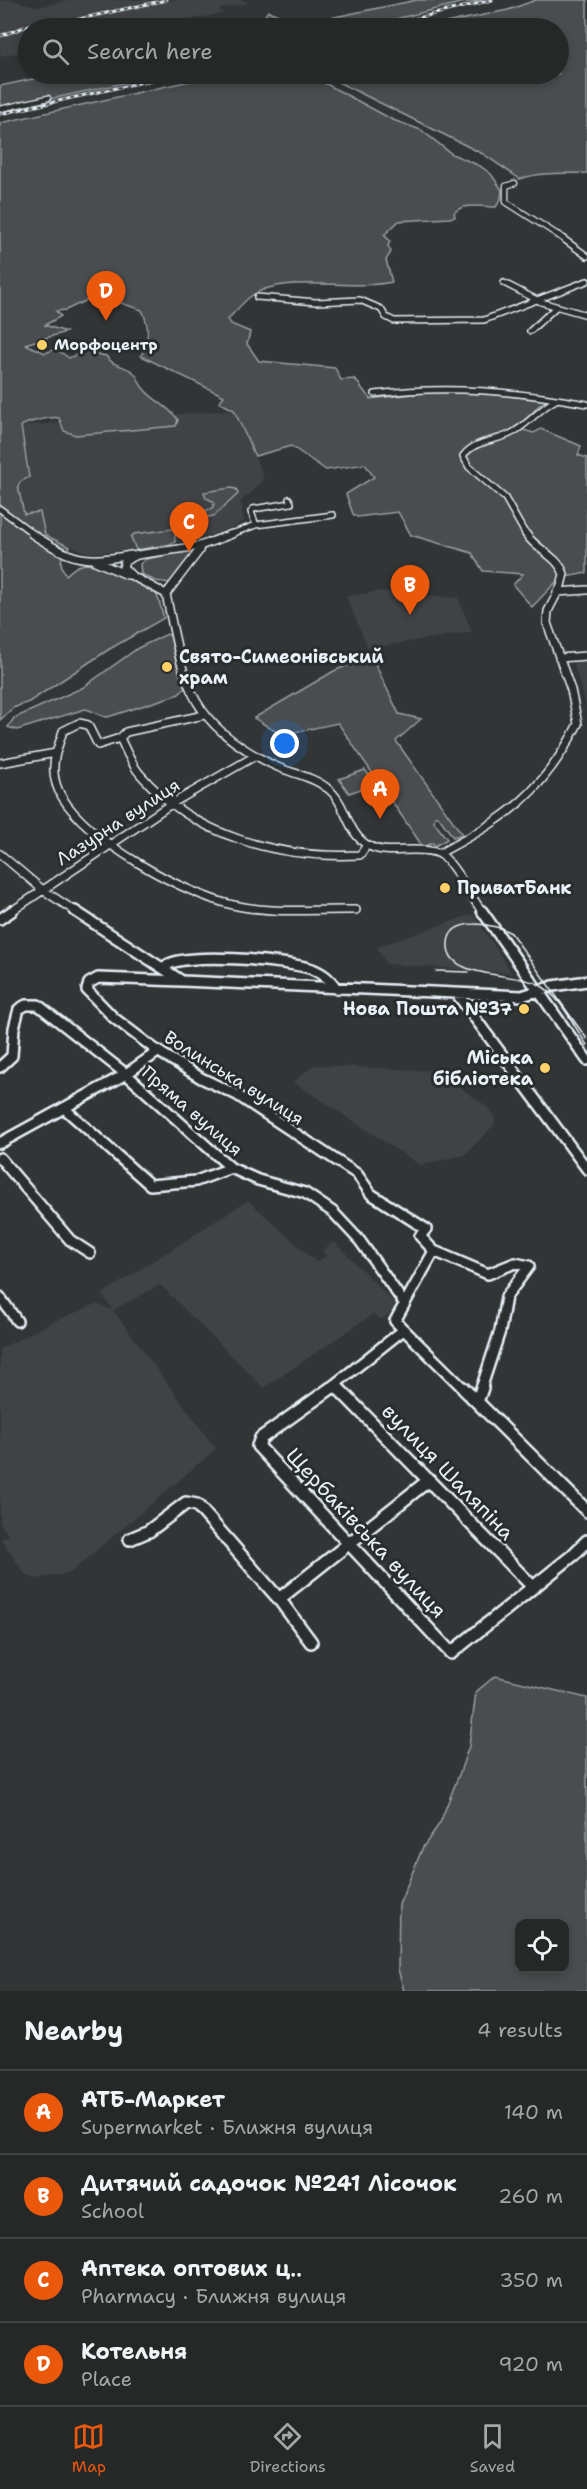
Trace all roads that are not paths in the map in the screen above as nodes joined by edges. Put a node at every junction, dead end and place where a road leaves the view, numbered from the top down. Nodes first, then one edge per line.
1 (48, 98) dead end
2 (0, 109) edge
3 (514, 183) dead end
4 (587, 256) edge
5 (587, 281) edge
6 (504, 283) dead end
7 (257, 297) dead end
8 (537, 300) junction
9 (556, 307) junction
10 (587, 315) edge
11 (530, 331) dead end
12 (375, 394) dead end
13 (556, 400) junction
14 (587, 404) edge
15 (289, 499) dead end
16 (0, 509) edge
17 (333, 515) dead end
18 (256, 525) junction
19 (201, 546) junction
20 (137, 555) junction
21 (95, 561) junction
22 (133, 577) junction
23 (587, 590) edge
24 (557, 592) junction
25 (166, 594) junction
26 (587, 656) edge
27 (560, 657) junction
28 (204, 715) junction
29 (578, 724) junction
30 (587, 726) edge
31 (120, 738) junction
32 (56, 753) junction
33 (255, 756) junction
34 (0, 763) edge
35 (171, 804) junction
36 (112, 844) junction
37 (367, 845) junction
38 (0, 854) edge
39 (440, 854) junction
40 (43, 890) junction
41 (356, 910) dead end
42 (0, 919) edge
43 (163, 968) junction
44 (182, 981) junction
45 (587, 981) edge
46 (337, 989) junction
47 (539, 992) junction
48 (457, 993) junction
49 (159, 1051) junction
50 (587, 1060) edge
51 (0, 1067) edge
52 (126, 1074) junction
53 (65, 1109) junction
54 (0, 1143) edge
55 (0, 1158) edge
56 (231, 1168) junction
57 (587, 1169) edge
58 (434, 1251) junction
59 (90, 1252) dead end
60 (0, 1298) edge
61 (404, 1303) junction
62 (17, 1321) dead end
63 (402, 1330) junction
64 (335, 1385) junction
65 (477, 1402) junction
66 (429, 1480) junction
67 (587, 1511) edge
68 (130, 1539) dead end
69 (587, 1540) edge
70 (350, 1543) junction
71 (533, 1587) junction
72 (279, 1599) junction
73 (310, 1642) dead end

1 - 2 street
3 - 4 street
5 - 8 street
6 - 8 street
7 - 8 street
8 - 9 street
9 - 10 street
9 - 11 street
12 - 13 street
13 - 14 street
13 - 24 street
15 - 18 street
16 - 21 street
17 - 18 street
18 - 19 street
19 - 20 street
19 - 25 street
20 - 21 street
20 - 22 street
21 - 22 street
22 - 25 street
23 - 24 street
24 - 27 street
25 - 28 street
26 - 27 street
27 - 29 street
28 - 31 street
28 - 33 street
29 - 30 street
29 - 39 street
31 - 32 street
31 - 35 street
32 - 34 street
32 - 36 street
33 - 35 street, Лазурна вулиця
33 - 37 street
35 - 36 street, Лазурна вулиця
35 - 37 street
36 - 40 street, Лазурна вулиця
36 - 41 street
37 - 39 street
38 - 40 street
39 - 47 street
40 - 42 street, Лазурна вулиця
40 - 43 street
43 - 44 street
43 - 46 street
44 - 46 street, Волинська вулиця
44 - 49 street, Волинська вулиця
45 - 47 street, Волинська вулиця
46 - 48 street, Волинська вулиця
47 - 48 street, Волинська вулиця
47 - 50 street
48 - 57 street
49 - 52 street
49 - 58 street, Волинська вулиця
51 - 52 street, Пряма вулиця
52 - 53 street
52 - 56 street, Пряма вулиця
53 - 54 street
53 - 56 street
55 - 59 street
56 - 61 street, Пряма вулиця
58 - 61 street
58 - 65 street
60 - 62 street
61 - 63 street
63 - 64 street
63 - 65 street
64 - 66 street, вулиця Шаляпіна
64 - 70 street, Щербаківська вулиця
65 - 67 street
66 - 70 street
66 - 71 street, вулиця Шаляпіна
68 - 72 street
69 - 71 street
70 - 71 street, Щербаківська вулиця
70 - 72 street
72 - 73 street

